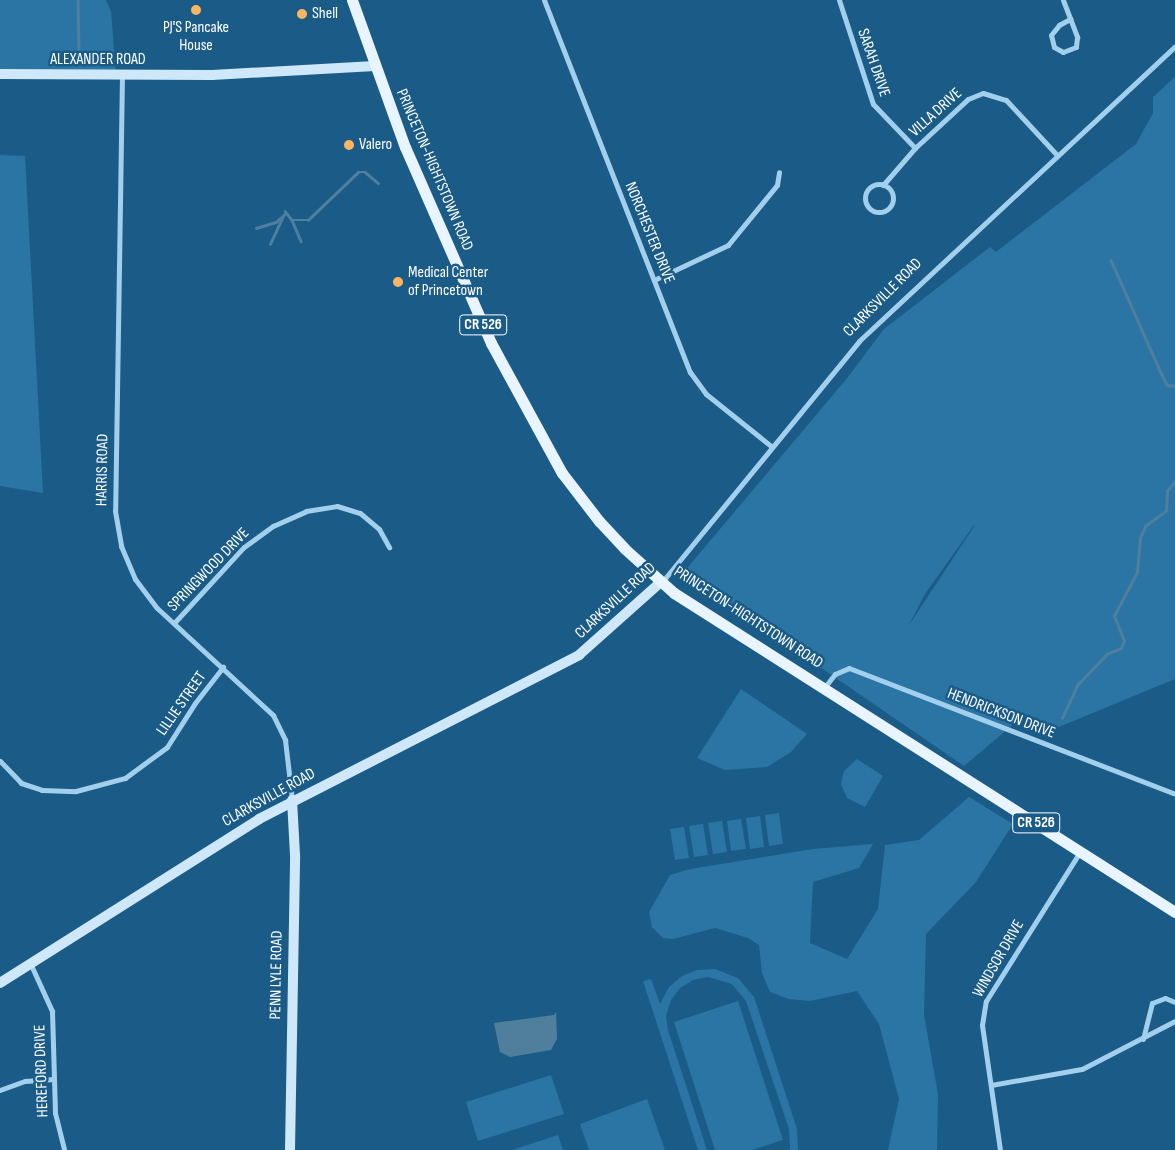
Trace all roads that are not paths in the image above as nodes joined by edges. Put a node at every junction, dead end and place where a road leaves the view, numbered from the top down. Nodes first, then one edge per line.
1 (352, 0) edge
2 (544, 0) edge
3 (839, 0) edge
4 (1063, 0) edge
5 (1070, 19) junction
6 (1175, 46) edge
7 (375, 66) junction
8 (0, 74) edge
9 (122, 75) junction
10 (915, 148) junction
11 (1056, 154) junction
12 (779, 172) dead end
13 (883, 185) junction
14 (654, 280) junction
15 (771, 446) junction
16 (389, 547) dead end
17 (661, 582) junction
18 (174, 624) junction
19 (223, 667) junction
20 (824, 688) junction
21 (0, 761) edge
22 (1175, 794) edge
23 (292, 800) junction
24 (1080, 852) junction
25 (1175, 912) edge
26 (31, 965) junction
27 (0, 983) edge
28 (1175, 1002) edge
29 (1175, 1021) edge
30 (1143, 1039) junction
31 (54, 1080) junction
32 (991, 1085) junction
33 (0, 1090) edge
34 (64, 1150) edge
35 (290, 1150) edge
36 (1000, 1150) edge

1 - 7 main road, PRINCETON-HIGHTSTOWN ROAD / CR 526
2 - 14 street, NORCHESTER DRIVE
3 - 10 street, SARAH DRIVE
4 - 5 street
5 - 5 street
6 - 11 street, CLARKSVILLE ROAD
7 - 9 street, ALEXANDER ROAD
7 - 17 main road, PRINCETON-HIGHTSTOWN ROAD / CR 526
8 - 9 street, ALEXANDER ROAD
9 - 18 street, HARRIS ROAD
10 - 11 street, VILLA DRIVE
10 - 13 street, VILLA DRIVE
11 - 15 street, CLARKSVILLE ROAD
12 - 14 street
13 - 13 street, VILLA DRIVE
14 - 15 street, NORCHESTER DRIVE
15 - 17 street, CLARKSVILLE ROAD
16 - 18 street, SPRINGWOOD DRIVE
17 - 20 main road, PRINCETON-HIGHTSTOWN ROAD / CR 526
17 - 23 street, CLARKSVILLE ROAD
18 - 19 street, HARRIS ROAD
19 - 21 street, LILLIE STREET
19 - 23 street, HARRIS ROAD
20 - 22 street, HENDRICKSON DRIVE
20 - 24 main road, PRINCETON-HIGHTSTOWN ROAD / CR 526
23 - 26 street, CLARKSVILLE ROAD
23 - 35 street, PENN LYLE ROAD
24 - 25 main road, PRINCETON-HIGHTSTOWN ROAD / CR 526
24 - 32 street, WINDSOR DRIVE
26 - 27 street, CLARKSVILLE ROAD
26 - 31 street, HEREFORD DRIVE
28 - 30 street
29 - 30 street
30 - 32 street
31 - 33 street
31 - 34 street, HEREFORD DRIVE
32 - 36 street, WINDSOR DRIVE

